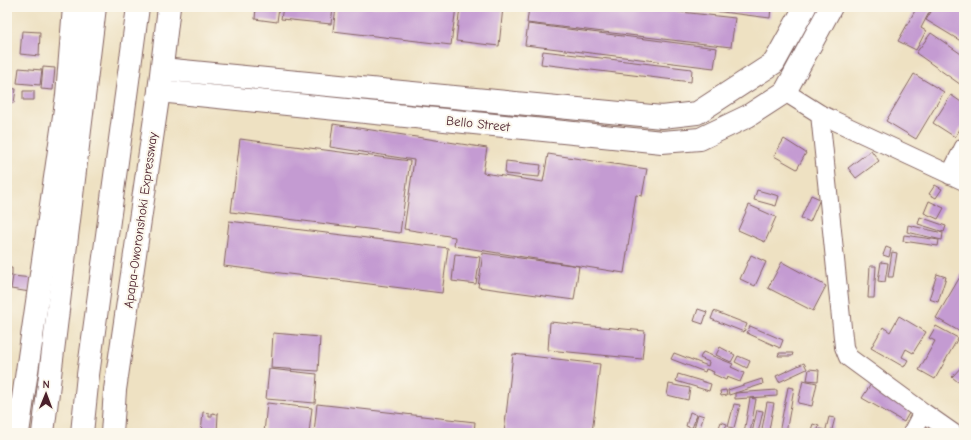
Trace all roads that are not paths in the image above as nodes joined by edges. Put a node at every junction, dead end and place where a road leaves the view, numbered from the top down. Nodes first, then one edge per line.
1 (74, 7) edge
2 (95, 7) edge
3 (138, 7) edge
4 (169, 7) edge
5 (805, 7) edge
6 (831, 7) edge
7 (162, 69) junction
8 (159, 91) junction
9 (785, 92) junction
10 (820, 114) junction
11 (964, 147) edge
12 (957, 178) edge
13 (923, 412) junction
14 (18, 433) edge
15 (43, 433) edge
16 (82, 433) edge
17 (112, 433) edge
18 (912, 433) edge
19 (952, 433) edge

1 - 14 main road
2 - 15 main road
3 - 16 main road
4 - 7 main road, Apapa-Oworonshoki Expressway
5 - 7 main road, Bello Street
6 - 9 main road
7 - 8 main road, Apapa-Oworonshoki Expressway
8 - 9 main road, Bello Street
8 - 17 main road, Apapa-Oworonshoki Expressway
9 - 10 street
10 - 12 street
10 - 13 street
11 - 12 street
13 - 18 street
13 - 19 street

